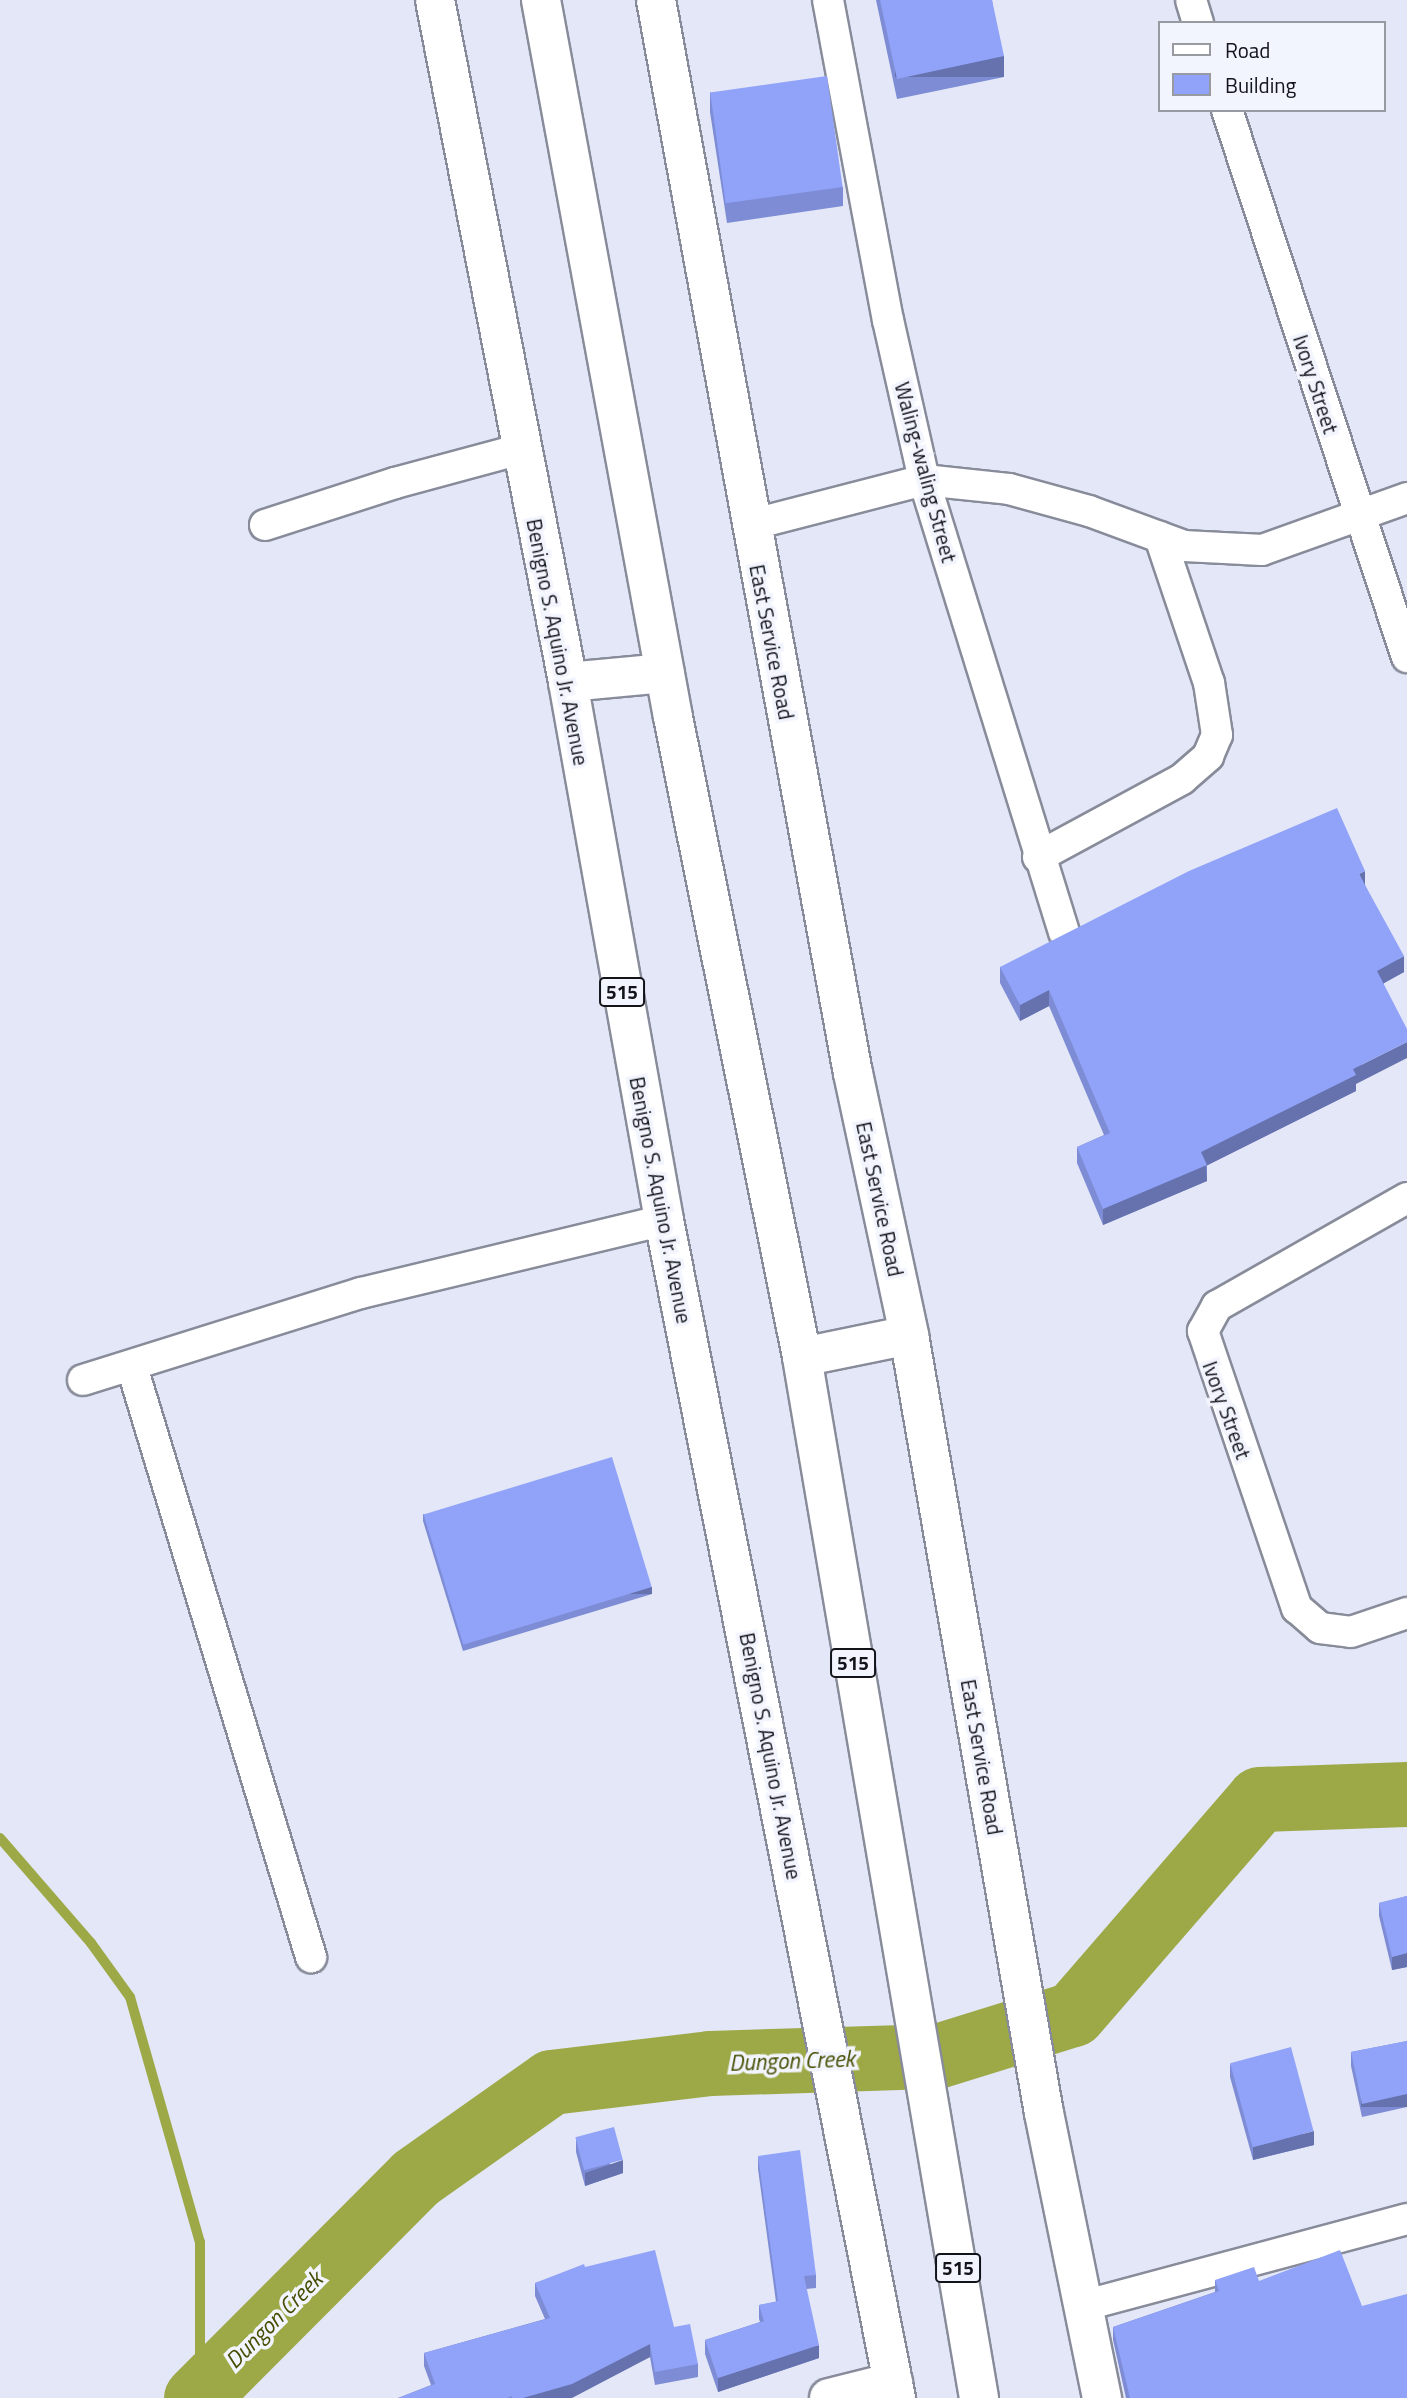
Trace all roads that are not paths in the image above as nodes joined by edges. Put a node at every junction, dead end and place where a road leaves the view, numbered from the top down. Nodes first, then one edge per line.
1 (435, 0) edge
2 (541, 0) edge
3 (656, 0) edge
4 (828, 0) edge
5 (1191, 0) edge
6 (1197, 21) edge
7 (1228, 112) edge
8 (521, 449) junction
9 (924, 480) junction
10 (1407, 498) edge
11 (1359, 514) junction
12 (750, 524) junction
13 (265, 525) dead end
14 (1160, 537) junction
15 (1407, 657) edge
16 (665, 673) junction
17 (568, 682) junction
18 (1038, 857) junction
19 (1064, 933) edge
20 (1407, 1198) edge
21 (664, 1220) junction
22 (909, 1335) junction
23 (802, 1357) junction
24 (132, 1367) junction
25 (83, 1380) dead end
26 (1407, 1613) edge
27 (311, 1957) dead end
28 (1407, 2219) edge
29 (1086, 2305) junction
30 (894, 2390) edge
31 (829, 2398) edge
32 (979, 2398) edge
33 (1101, 2398) edge

1 - 8 main road, Benigno S. Aquino Jr. Avenue / 515
2 - 16 main road, 515
3 - 12 main road, East Service Road
4 - 9 street, Waling-waling Street
5 - 6 street
7 - 11 street, Ivory Street
8 - 13 street
8 - 17 main road, Benigno S. Aquino Jr. Avenue / 515
9 - 12 street
9 - 14 street
9 - 18 street, Waling-waling Street
10 - 11 street
11 - 14 street
11 - 15 street, Ivory Street
12 - 22 main road, East Service Road
14 - 18 street
16 - 17 main road
16 - 23 main road, 515
17 - 21 main road, Benigno S. Aquino Jr. Avenue / 515
18 - 19 street, Waling-waling Street
20 - 26 street, Ivory Street
21 - 24 street
21 - 30 main road, Benigno S. Aquino Jr. Avenue / 515
22 - 23 main road
22 - 29 main road, East Service Road
23 - 32 main road, 515
24 - 25 street
24 - 27 street
28 - 29 street
29 - 33 main road, East Service Road
30 - 31 main road

